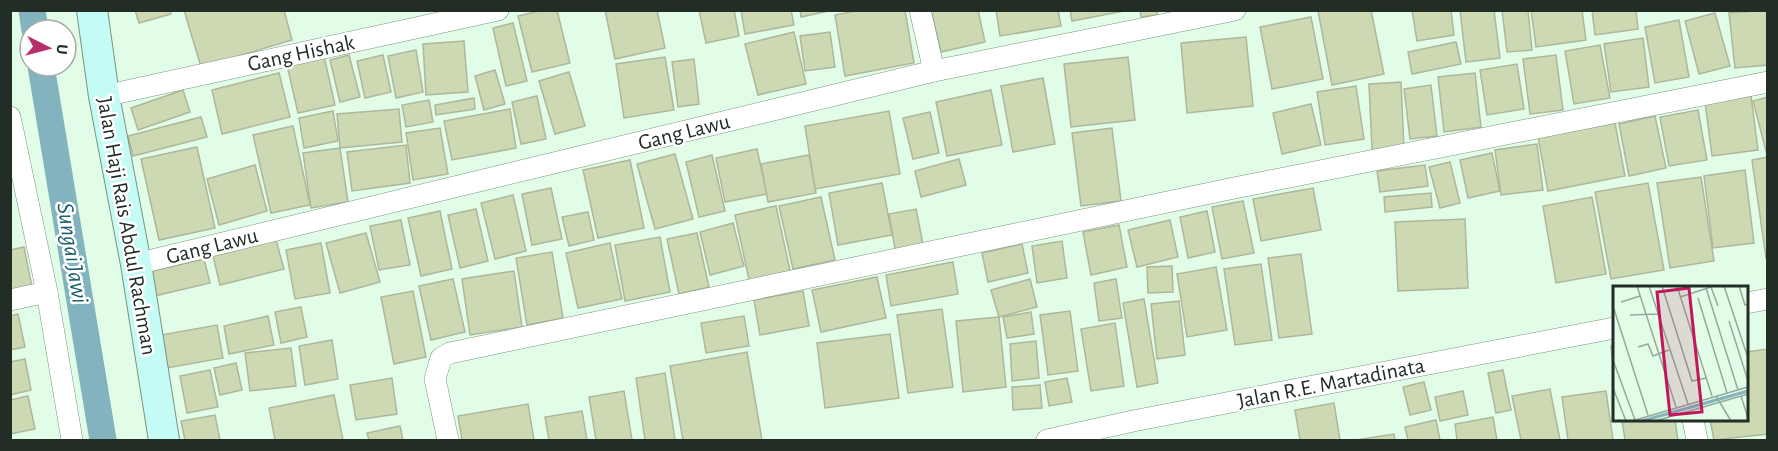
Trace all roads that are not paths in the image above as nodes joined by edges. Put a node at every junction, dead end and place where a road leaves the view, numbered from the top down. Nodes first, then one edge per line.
1 (92, 10) edge
2 (498, 10) edge
3 (920, 10) edge
4 (1235, 10) edge
5 (934, 71) junction
6 (1767, 82) edge
7 (104, 96) junction
8 (12, 130) edge
9 (136, 264) junction
10 (47, 292) junction
11 (1767, 299) edge
12 (10, 300) edge
13 (1748, 303) edge
14 (1613, 328) edge
15 (1693, 421) edge
16 (72, 441) edge
17 (164, 441) edge
18 (448, 441) edge
19 (1047, 441) edge
20 (1697, 441) edge

1 - 7 street, Jalan Haji Rais Abdul Rachman
2 - 7 street, Gang Hishak
3 - 5 street
4 - 5 street, Gang Lawu
5 - 9 street, Gang Lawu
6 - 18 street
7 - 9 street, Jalan Haji Rais Abdul Rachman
8 - 10 street
9 - 17 street, Jalan Haji Rais Abdul Rachman
10 - 12 street
10 - 16 street
11 - 13 street
14 - 19 street, Jalan R.E. Martadinata
15 - 20 street

